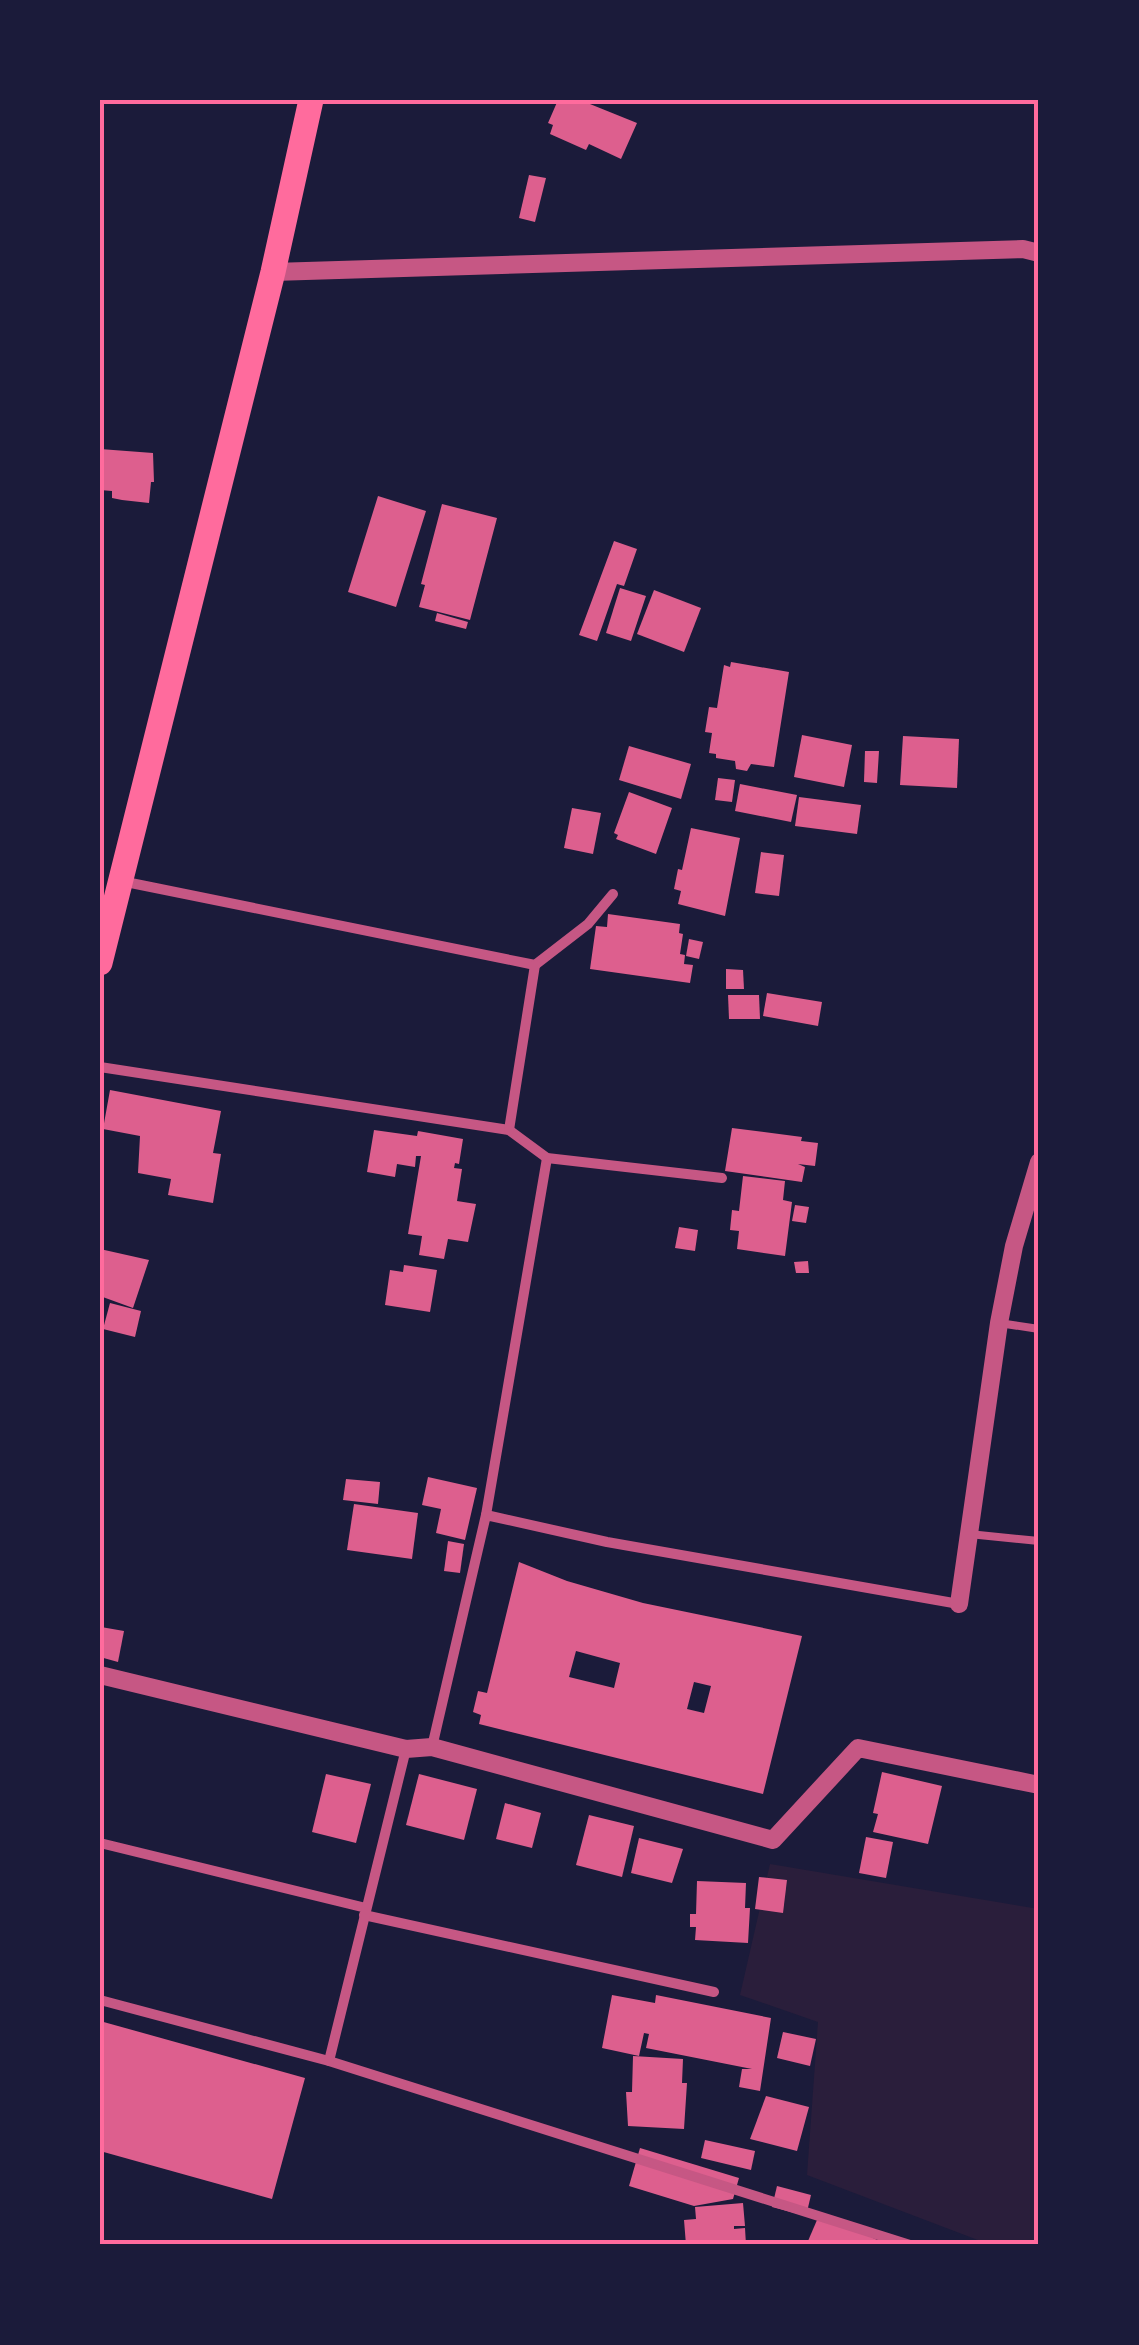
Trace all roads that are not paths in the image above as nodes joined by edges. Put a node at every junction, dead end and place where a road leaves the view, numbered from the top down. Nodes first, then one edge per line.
1 (311, 100) edge
2 (1039, 253) edge
3 (273, 272) junction
4 (120, 881) junction
5 (613, 894) dead end
6 (100, 962) edge
7 (535, 965) junction
8 (100, 1067) edge
9 (509, 1130) junction
10 (547, 1158) junction
11 (1039, 1162) edge
12 (722, 1178) dead end
13 (998, 1323) junction
14 (1039, 1329) edge
15 (486, 1515) junction
16 (969, 1534) junction
17 (1039, 1541) edge
18 (959, 1604) joint
19 (100, 1675) edge
20 (432, 1747) junction
21 (406, 1749) junction
22 (1039, 1785) edge
23 (100, 1842) edge
24 (365, 1911) junction
25 (714, 1992) dead end
26 (100, 2000) edge
27 (329, 2061) junction
28 (910, 2245) edge

1 - 3 main road
2 - 3 street
3 - 4 main road
4 - 6 main road
4 - 7 street
5 - 7 street
7 - 9 street
8 - 9 street
9 - 10 street
10 - 12 street
10 - 15 street
11 - 13 street
13 - 14 lane
13 - 16 street
15 - 18 street
15 - 20 street
16 - 17 lane
16 - 18 street
19 - 21 street
20 - 21 street
20 - 22 street
21 - 24 street
23 - 24 street
24 - 25 street
24 - 27 street
26 - 27 street
27 - 28 street

